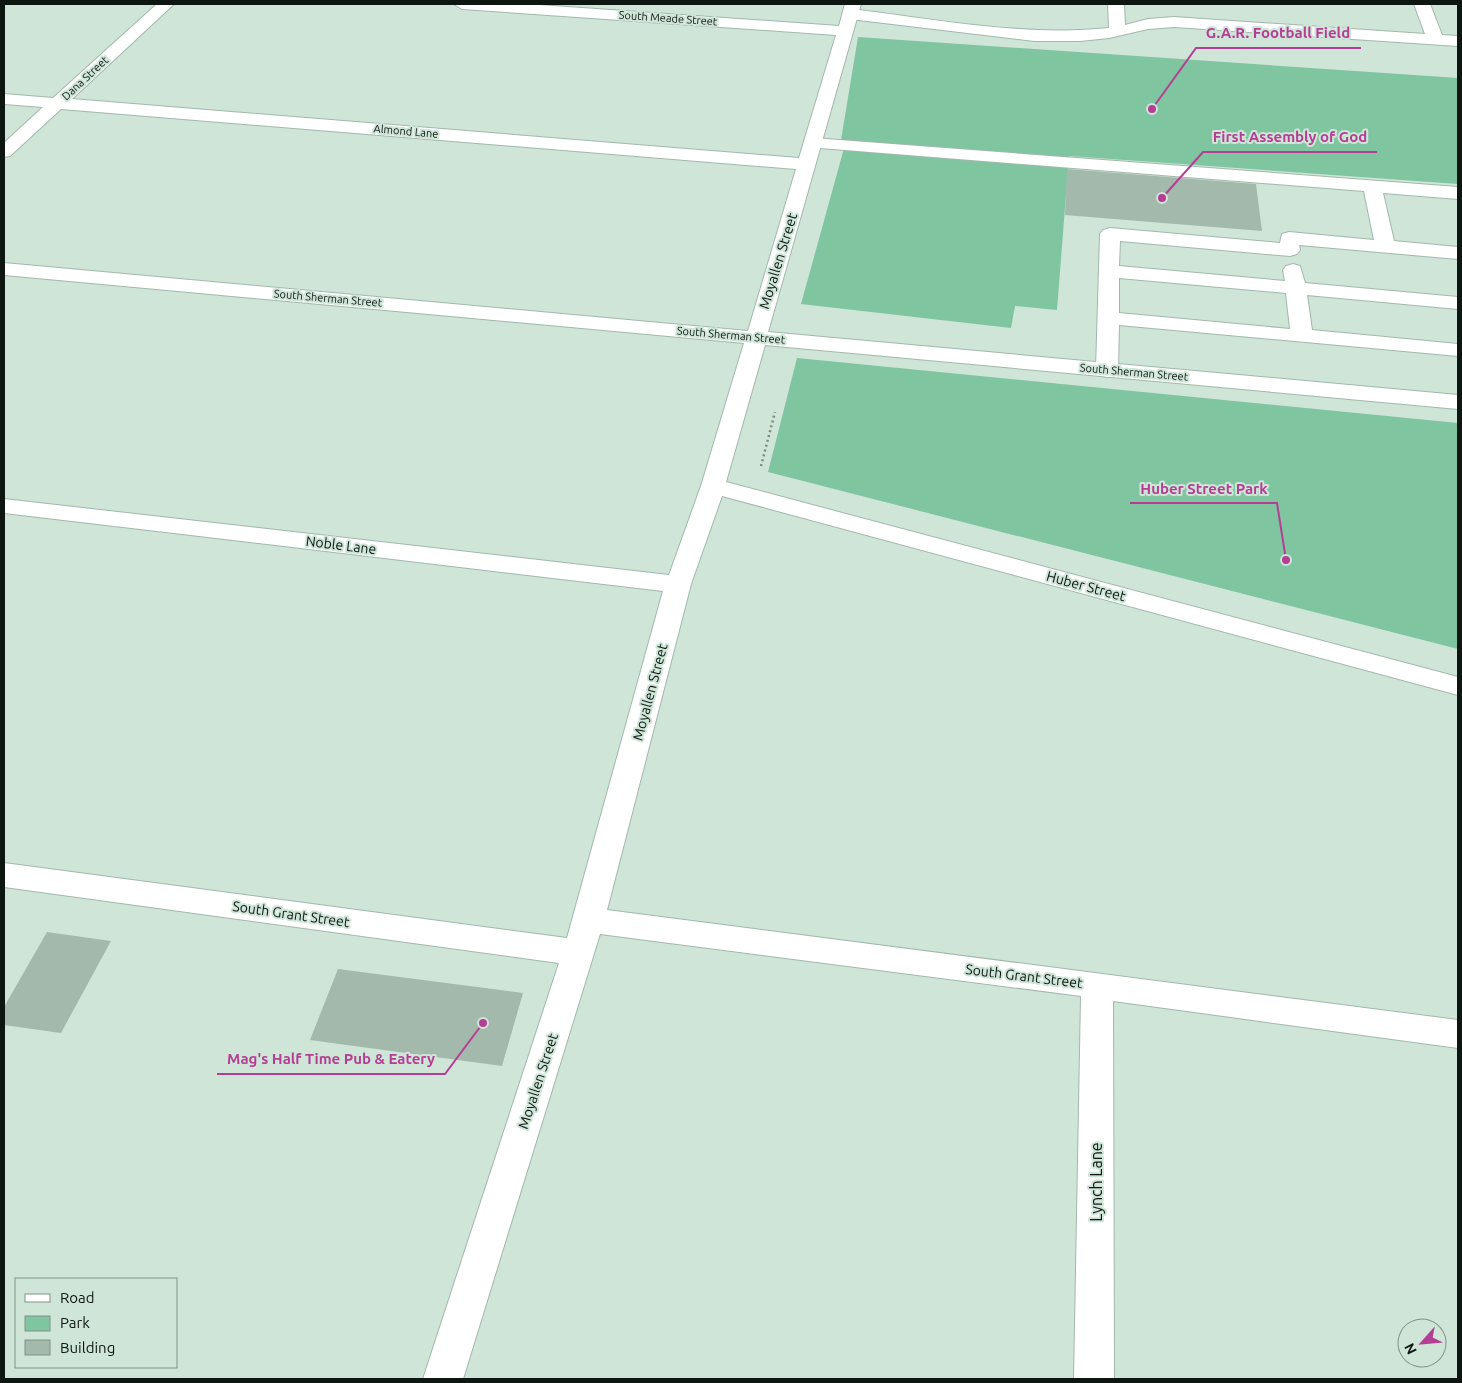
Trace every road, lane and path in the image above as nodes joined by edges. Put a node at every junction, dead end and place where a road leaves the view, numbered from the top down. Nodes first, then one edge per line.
1 (166, 4) edge
2 (462, 4) edge
3 (1116, 4) edge
4 (1422, 4) edge
5 (849, 16) edge
6 (1117, 31) junction
7 (1435, 39) junction
8 (1458, 41) edge
9 (4, 99) edge
10 (59, 103) junction
11 (4, 152) edge
12 (810, 154) junction
13 (1372, 186) junction
14 (1458, 193) edge
15 (1385, 246) junction
16 (1290, 250) junction
17 (1458, 253) edge
18 (4, 269) edge
19 (1109, 271) junction
20 (1296, 288) junction
21 (1458, 303) edge
22 (1108, 318) junction
23 (1302, 336) junction
24 (756, 337) junction
25 (1458, 350) edge
26 (1107, 370) junction
27 (1458, 402) edge
28 (713, 486) junction
29 (4, 506) edge
30 (678, 584) junction
31 (1458, 686) edge
32 (4, 875) edge
33 (584, 936) junction
34 (1097, 985) junction
35 (1458, 1034) edge
36 (443, 1379) edge
37 (1094, 1379) edge

1 - 10 street, Dana Street
2 - 5 street, South Meade Street
3 - 6 street
4 - 7 street
5 - 6 street, South Meade Street
5 - 12 street, Moyallen Street
6 - 7 street, South Meade Street
7 - 8 street, South Meade Street
9 - 10 street, Almond Lane
10 - 11 street, Dana Street
10 - 12 street, Almond Lane
12 - 13 street, Almond Lane
12 - 24 street, Moyallen Street
13 - 14 street, Almond Lane
13 - 15 street
15 - 16 street
15 - 17 street
16 - 19 street
16 - 20 street
18 - 24 street, South Sherman Street
19 - 20 street
19 - 22 street
20 - 21 street
20 - 23 street
22 - 23 street
22 - 26 street
23 - 25 street
24 - 26 street, South Sherman Street
24 - 28 street, Moyallen Street
26 - 27 street, South Sherman Street
28 - 30 street, Moyallen Street
28 - 31 street, Huber Street
29 - 30 street, Noble Lane
30 - 33 street, Moyallen Street
32 - 33 street, South Grant Street
33 - 34 street, South Grant Street
33 - 36 street, Moyallen Street
34 - 35 street, South Grant Street
34 - 37 street, Lynch Lane

